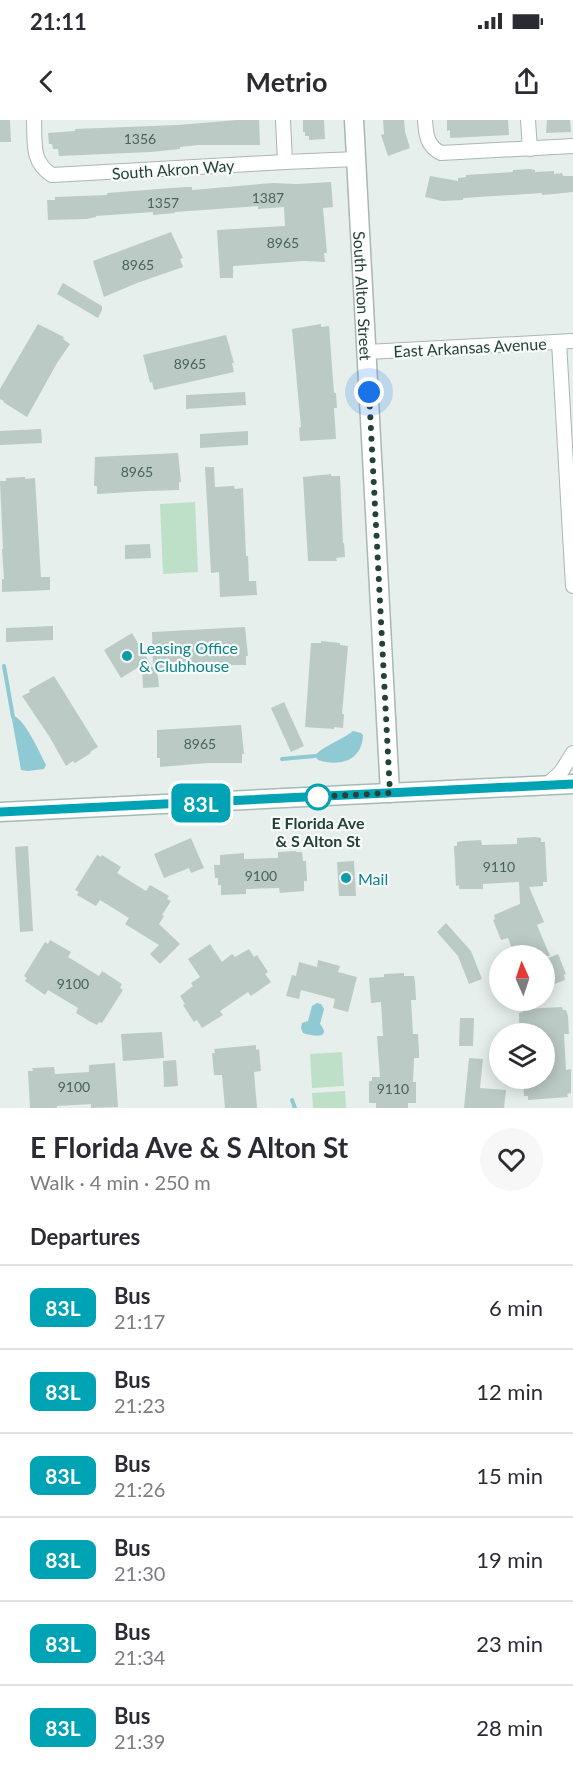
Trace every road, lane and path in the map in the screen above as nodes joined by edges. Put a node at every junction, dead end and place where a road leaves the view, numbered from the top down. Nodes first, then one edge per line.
1 (34, 120) edge
2 (283, 120) edge
3 (354, 120) edge
4 (425, 120) edge
5 (528, 120) edge
6 (573, 146) edge
7 (530, 149) junction
8 (357, 159) junction
9 (285, 162) junction
10 (566, 341) edge
11 (367, 352) junction
12 (573, 586) edge
13 (573, 753) edge
14 (573, 784) edge
15 (547, 785) junction
16 (390, 793) junction
17 (0, 812) edge

1 - 9 street, South Akron Way
2 - 9 street
3 - 8 street, South Alton Street
4 - 7 street
5 - 7 street
6 - 7 street
8 - 9 street, South Akron Way
8 - 11 street, South Alton Street
10 - 11 street, East Arkansas Avenue
10 - 12 street
11 - 16 street, South Alton Street
13 - 15 street
14 - 15 street
15 - 16 street
16 - 17 street

